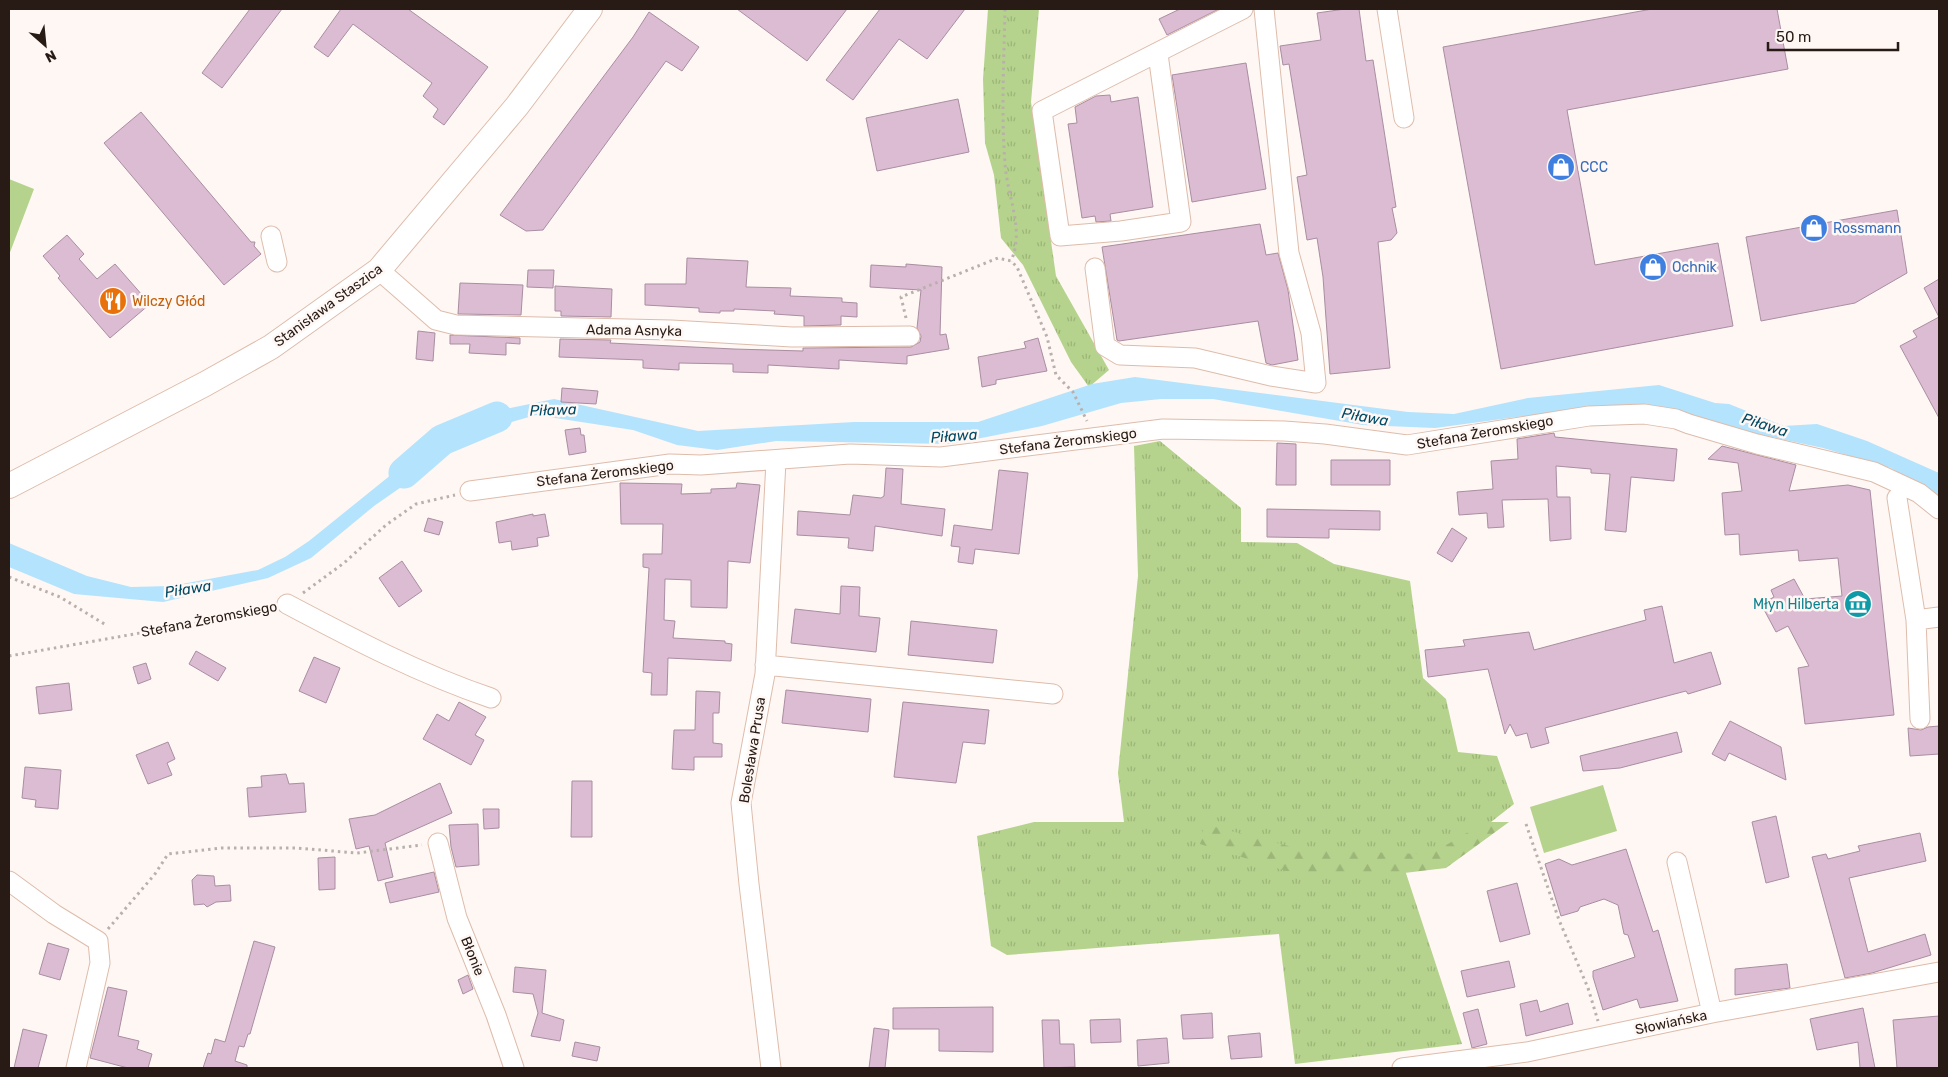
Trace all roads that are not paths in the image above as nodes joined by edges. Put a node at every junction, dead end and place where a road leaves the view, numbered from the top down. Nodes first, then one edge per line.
1 (590, 9) edge
2 (1244, 9) edge
3 (1264, 9) edge
4 (1387, 9) edge
5 (1158, 54) junction
6 (1404, 118) dead end
7 (270, 236) dead end
8 (277, 262) dead end
9 (1095, 268) dead end
10 (379, 270) junction
11 (910, 336) road end
12 (776, 461) junction
13 (9, 486) edge
14 (470, 491) road end
15 (1897, 498) dead end
16 (1939, 509) edge
17 (287, 604) road end
18 (1939, 617) edge
19 (1916, 620) junction
20 (765, 665) junction
21 (1053, 694) dead end
22 (491, 698) dead end
23 (1920, 719) dead end
24 (438, 842) road end
25 (1677, 862) dead end
26 (9, 881) edge
27 (1939, 972) edge
28 (1712, 1013) junction
29 (76, 1068) edge
30 (514, 1068) edge
31 (771, 1068) edge
32 (1402, 1068) edge

1 - 10 main road, Stanisława Staszica
2 - 5 street
3 - 9 street
4 - 6 street
5 - 5 street
7 - 8 street
10 - 11 street, Adama Asnyka
10 - 13 main road, Stanisława Staszica
12 - 14 street, Stefana Żeromskiego
12 - 16 street, Stefana Żeromskiego
12 - 20 street, Bolesława Prusa
15 - 19 street
17 - 22 street
18 - 19 street
19 - 23 street
20 - 21 street
20 - 31 street, Bolesława Prusa
24 - 30 street, Błonie
25 - 28 street
26 - 29 street
27 - 28 street, Słowiańska
28 - 32 street, Słowiańska

